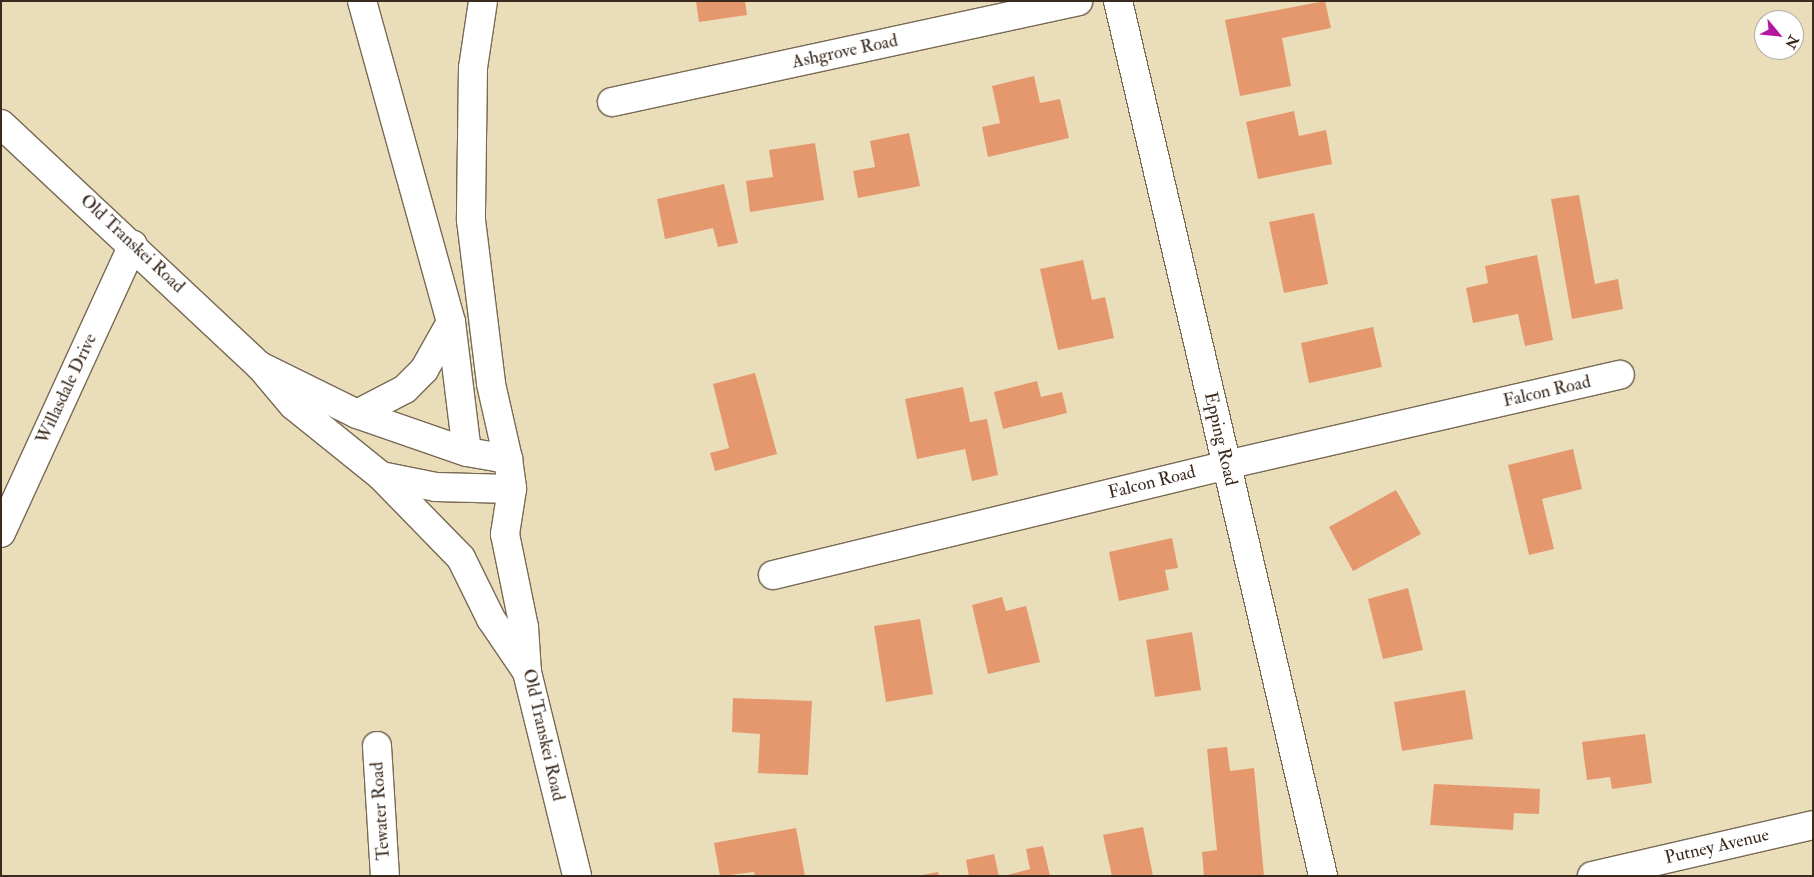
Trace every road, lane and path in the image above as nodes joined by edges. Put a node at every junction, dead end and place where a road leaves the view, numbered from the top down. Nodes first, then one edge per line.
1 (362, 1) edge
2 (483, 1) edge
3 (1078, 1) edge
4 (1118, 1) edge
5 (612, 102) dead end
6 (1, 124) edge
7 (133, 245) junction
8 (451, 322) junction
9 (260, 366) junction
10 (1620, 375) dead end
11 (356, 414) junction
12 (467, 452) junction
13 (508, 459) junction
14 (1226, 466) junction
15 (381, 476) junction
16 (512, 488) junction
17 (472, 489) junction
18 (1, 533) edge
19 (505, 534) junction
20 (772, 575) dead end
21 (527, 672) junction
22 (377, 746) dead end
23 (1813, 824) edge
24 (385, 876) edge
25 (577, 876) edge
26 (1323, 876) edge
27 (1592, 876) edge

1 - 8 main road
2 - 13 main road
3 - 5 main road, Ashgrove Road
4 - 14 main road, Epping Road
6 - 7 main road, Old Transkei Road
7 - 9 main road, Old Transkei Road
7 - 18 main road, Willasdale Drive
8 - 11 main road
8 - 12 main road
9 - 11 main road, Old Transkei Road
9 - 15 main road, Old Transkei Road
10 - 14 main road, Falcon Road
11 - 12 main road, Old Transkei Road
12 - 13 main road, Old Transkei Road
12 - 17 main road, Old Transkei Road
13 - 16 main road, Old Transkei Road
14 - 20 main road, Falcon Road
14 - 26 main road, Epping Road
15 - 17 main road, Old Transkei Road
15 - 21 main road
16 - 17 main road, Old Transkei Road
16 - 19 main road, Old Transkei Road
17 - 19 main road, Old Transkei Road
19 - 21 main road, Old Transkei Road
21 - 25 main road, Old Transkei Road
22 - 24 main road, Tewater Road
23 - 27 main road, Putney Avenue

